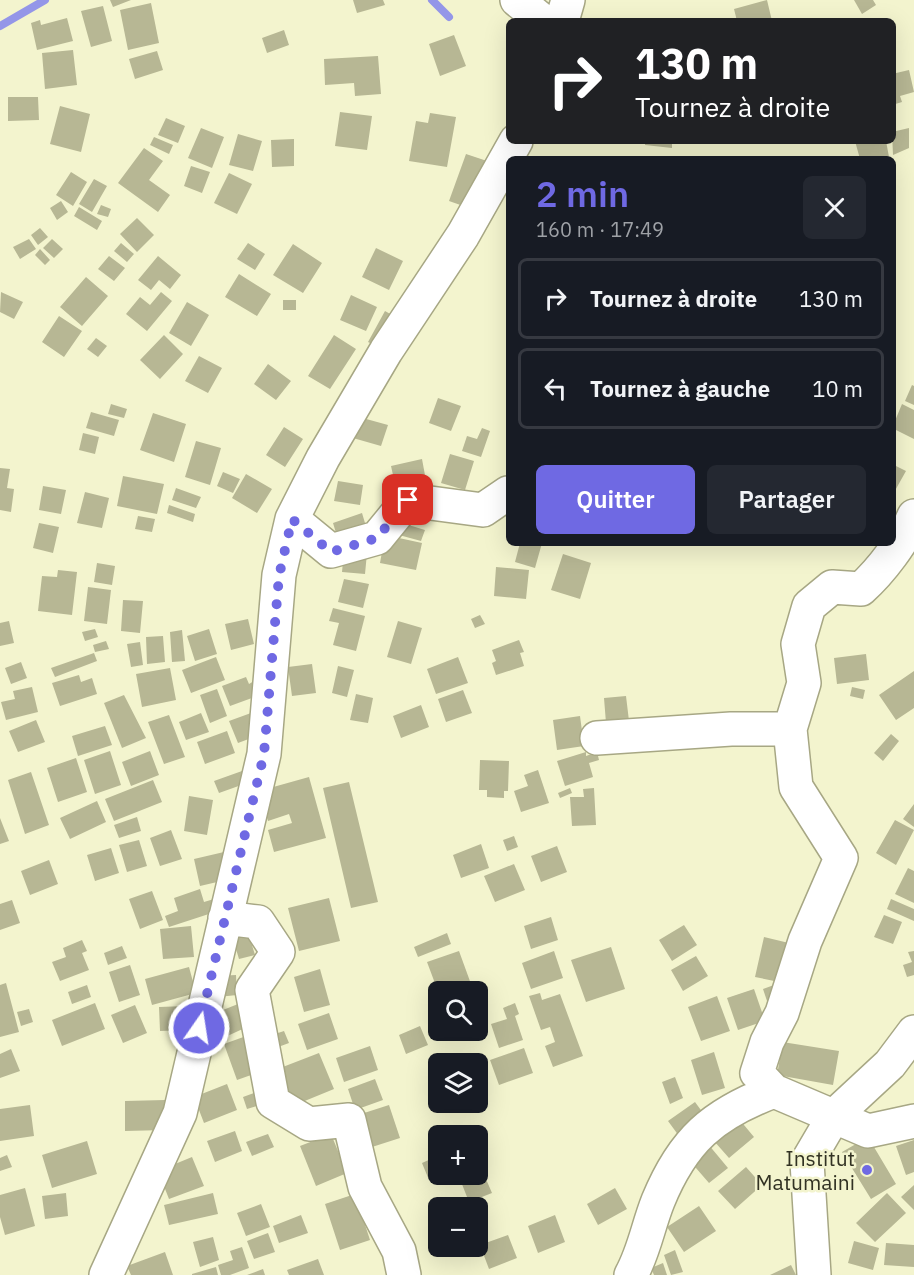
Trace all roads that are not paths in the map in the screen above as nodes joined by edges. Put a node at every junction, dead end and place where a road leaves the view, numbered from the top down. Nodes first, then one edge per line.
1 (517, 0) edge
2 (568, 0) edge
3 (539, 18) edge
4 (563, 18) edge
5 (506, 159) edge
6 (506, 494) edge
7 (914, 500) edge
8 (896, 516) edge
9 (914, 516) edge
10 (292, 519) junction
11 (790, 729) junction
12 (597, 738) dead end
13 (225, 918) junction
14 (914, 1032) edge
15 (774, 1091) junction
16 (834, 1116) junction
17 (914, 1121) edge
18 (106, 1275) edge
19 (404, 1275) edge
20 (631, 1275) edge
21 (814, 1275) edge

1 - 3 street
2 - 4 street
5 - 10 street
6 - 10 street
7 - 8 street
9 - 11 street
10 - 13 street
11 - 12 street
11 - 15 street
13 - 18 street
13 - 19 street
14 - 16 street
15 - 16 street
15 - 20 street
16 - 17 street
16 - 21 street

